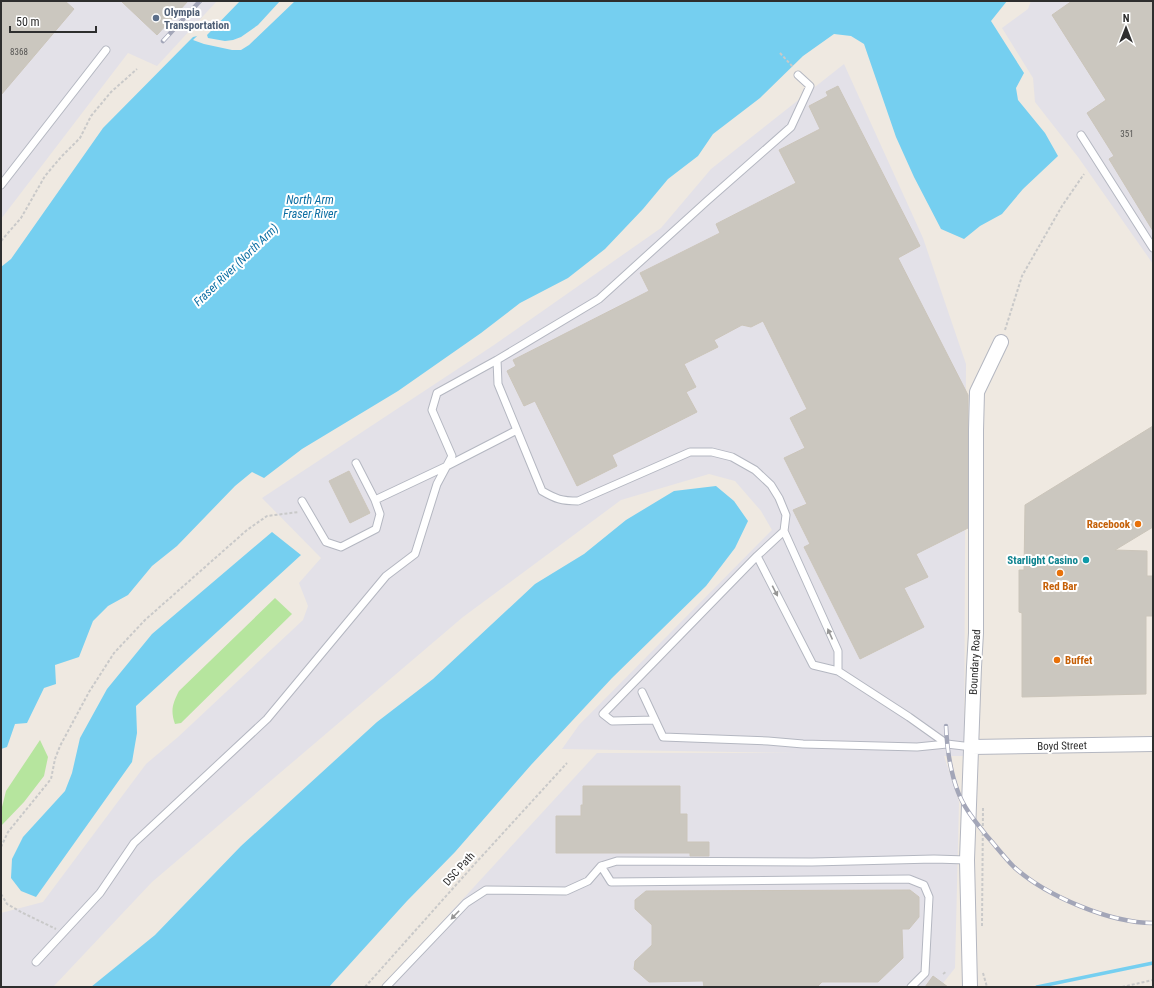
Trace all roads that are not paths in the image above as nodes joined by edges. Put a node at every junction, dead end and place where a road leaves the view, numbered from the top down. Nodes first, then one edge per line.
1 (106, 50) dead end
2 (798, 74) road end
3 (1081, 136) dead end
4 (1, 185) edge
5 (1153, 248) edge
6 (1001, 342) road end
7 (497, 360) junction
8 (517, 430) junction
9 (356, 463) dead end
10 (447, 466) junction
11 (375, 500) junction
12 (302, 501) dead end
13 (784, 531) junction
14 (757, 556) junction
15 (838, 671) junction
16 (642, 692) dead end
17 (655, 720) junction
18 (947, 744) junction
19 (1153, 744) edge
20 (972, 747) junction
21 (967, 860) junction
22 (601, 866) junction
23 (36, 962) dead end
24 (386, 987) edge
25 (911, 987) edge
26 (970, 987) edge

1 - 4 lane
2 - 7 lane
3 - 5 lane
6 - 20 street, Boundary Road
7 - 8 lane
7 - 10 lane
8 - 10 lane
8 - 13 lane
9 - 11 lane
10 - 11 lane
10 - 23 lane
11 - 12 lane
13 - 14 lane
15 -> 13 lane
14 -> 15 lane
14 - 17 lane
15 - 18 lane
16 - 17 lane
17 - 18 lane
18 - 20 lane
19 - 20 street, Boyd Street
20 - 21 street, Boundary Road
21 - 22 lane
21 - 26 street, Boundary Road
22 -> 24 lane
22 - 25 lane

